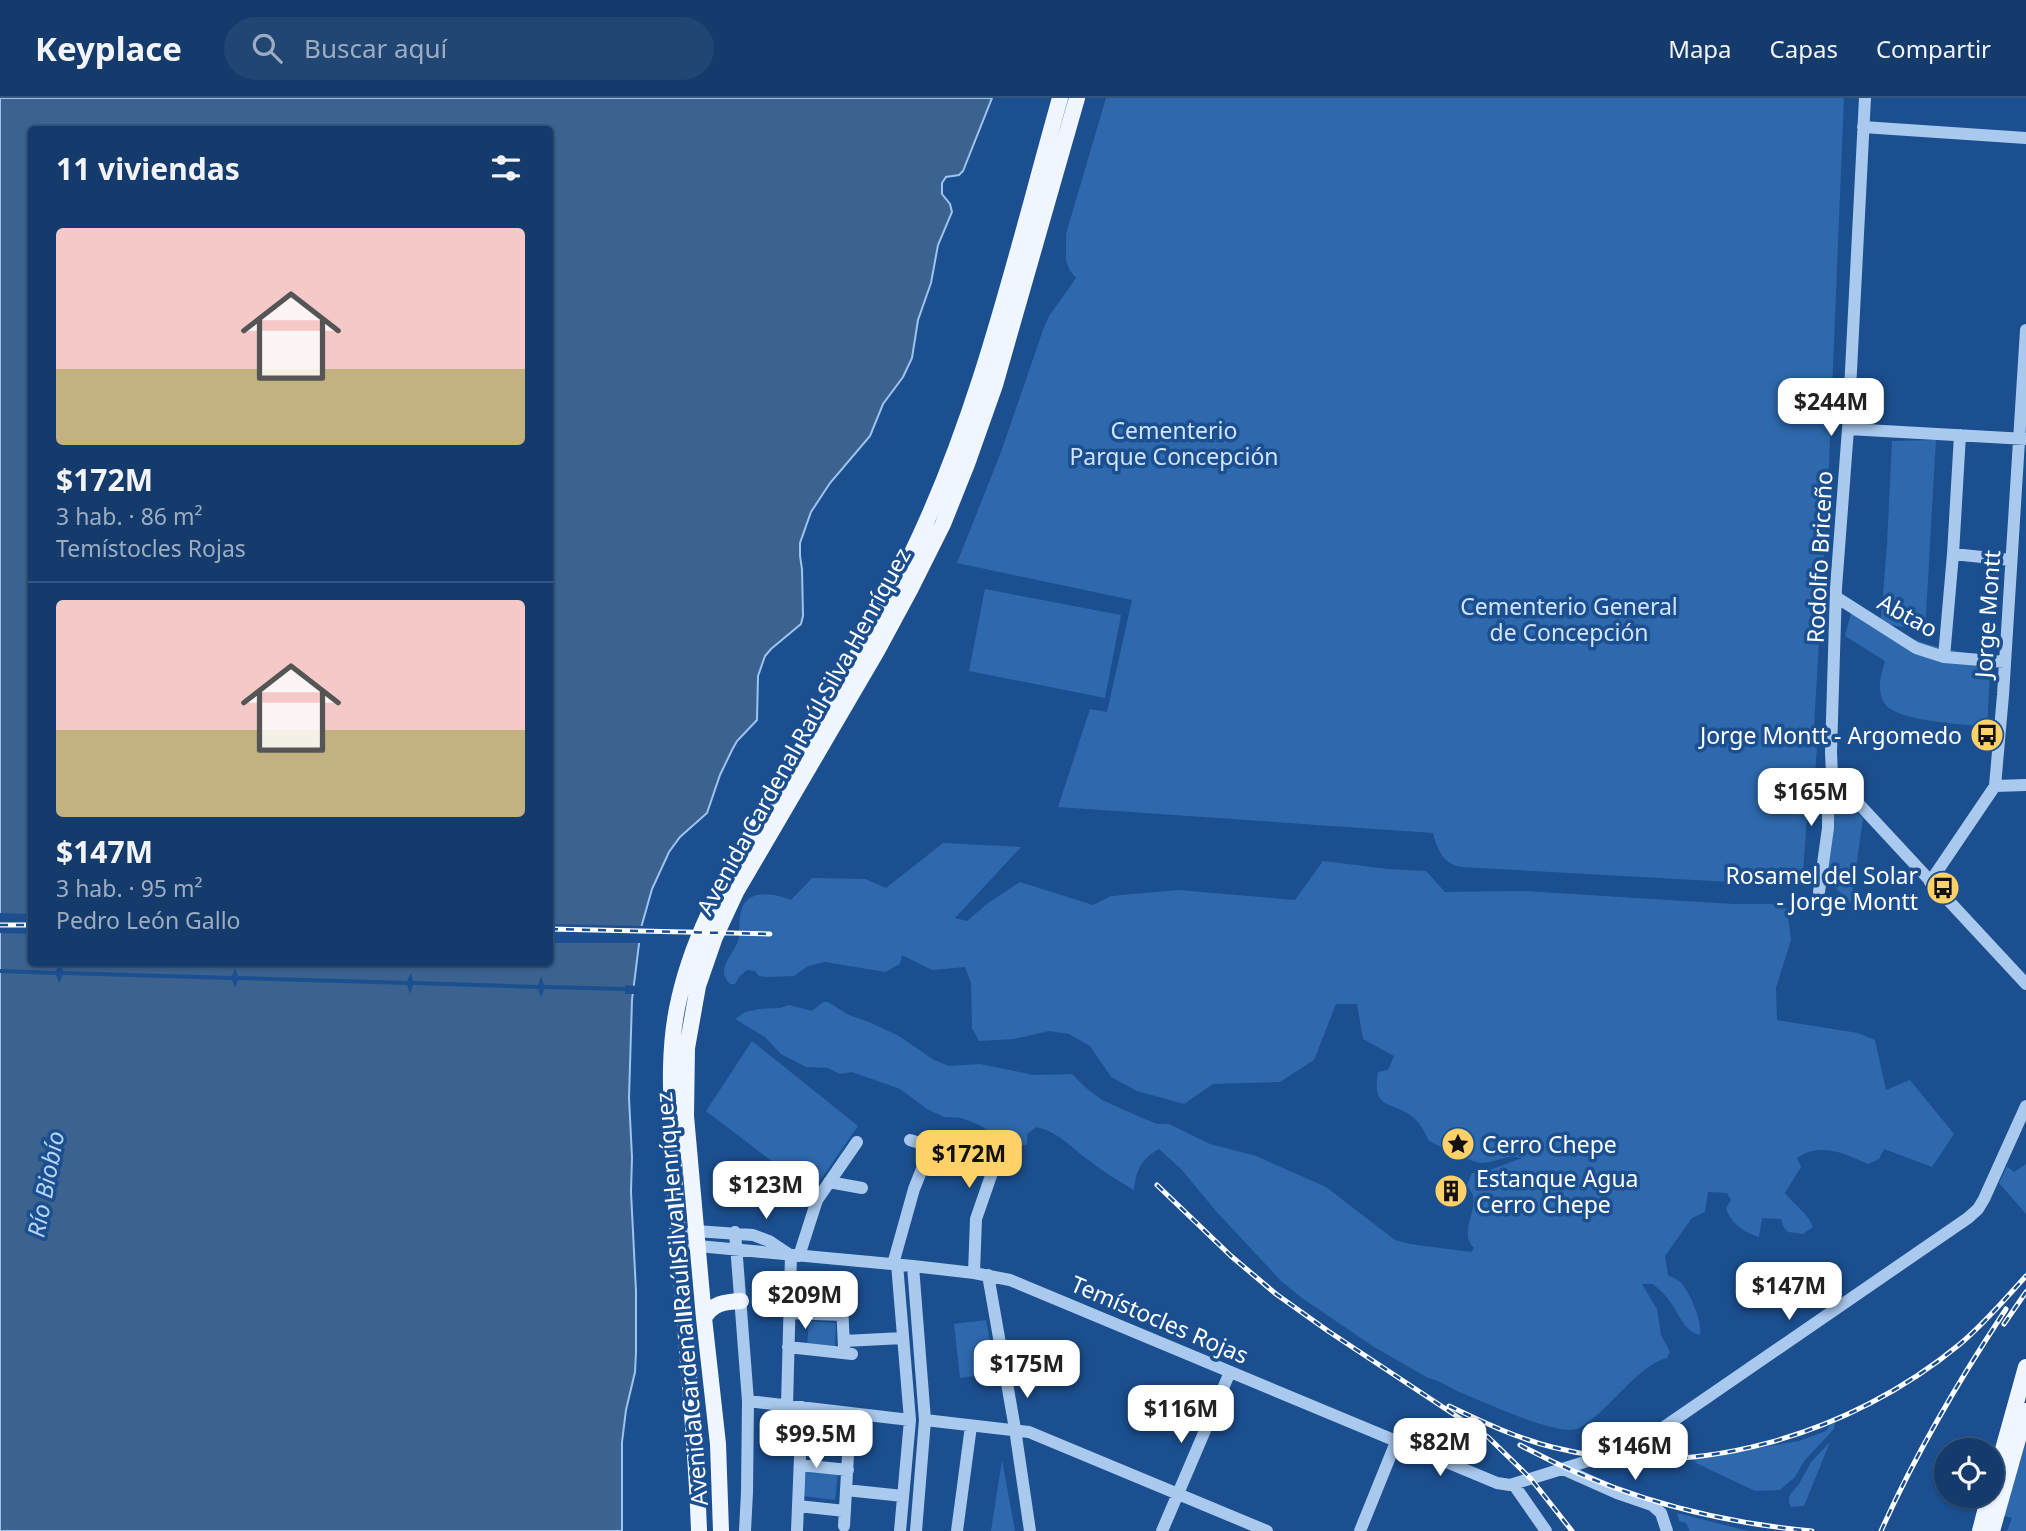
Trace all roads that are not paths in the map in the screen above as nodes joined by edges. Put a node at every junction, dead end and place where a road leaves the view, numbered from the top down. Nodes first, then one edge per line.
1 (1060, 98) edge
2 (1077, 98) edge
3 (1865, 98) edge
4 (1863, 127) junction
5 (2026, 138) edge
6 (2026, 330) edge
7 (1848, 429) junction
8 (1960, 435) junction
9 (2022, 439) edge
10 (1953, 554) junction
11 (2011, 560) junction
12 (1836, 597) junction
13 (1944, 657) junction
14 (2005, 662) junction
15 (1832, 775) junction
16 (2026, 785) edge
17 (1995, 786) junction
18 (1930, 881) junction
19 (1819, 892) dead end
20 (2026, 984) edge
21 (2026, 1106) edge
22 (910, 1140) dead end
23 (857, 1142) dead end
24 (931, 1146) junction
25 (829, 1182) junction
26 (862, 1188) dead end
27 (735, 1232) junction
28 (677, 1238) junction
29 (697, 1238) junction
30 (738, 1250) junction
31 (795, 1255) junction
32 (895, 1264) junction
33 (913, 1266) junction
34 (981, 1274) junction
35 (741, 1301) junction
36 (789, 1313) junction
37 (704, 1318) junction
38 (904, 1338) junction
39 (788, 1347) junction
40 (847, 1350) junction
41 (2026, 1367) edge
42 (1230, 1372) junction
43 (748, 1401) junction
44 (787, 1405) junction
45 (802, 1407) junction
46 (2026, 1412) edge
47 (910, 1420) junction
48 (925, 1420) junction
49 (971, 1426) junction
50 (1016, 1429) junction
51 (1396, 1443) junction
52 (2004, 1446) edge
53 (848, 1455) dead end
54 (800, 1465) junction
55 (1563, 1469) junction
56 (848, 1470) junction
57 (2004, 1471) edge
58 (1514, 1485) junction
59 (846, 1490) junction
60 (1178, 1494) junction
61 (903, 1496) junction
62 (798, 1506) junction
63 (1990, 1508) edge
64 (845, 1511) junction
65 (844, 1526) dead end
66 (699, 1531) edge
67 (721, 1531) edge
68 (745, 1531) edge
69 (797, 1531) edge
70 (900, 1531) edge
71 (916, 1531) edge
72 (957, 1531) edge
73 (1030, 1531) edge
74 (1162, 1531) edge
75 (1266, 1531) edge
76 (1360, 1531) edge
77 (1546, 1531) edge
78 (1667, 1531) edge
79 (1980, 1531) edge
80 (1992, 1531) edge

1 - 28 main road, Avenida Cardenal Raúl Silva Henríquez
2 - 29 main road, Avenida Cardenal Raúl Silva Henríquez
3 - 4 street, Rodolfo Briceño
4 - 5 street
4 - 7 street, Rodolfo Briceño
6 - 9 street, Jorge Montt
7 - 8 street
7 - 12 street, Rodolfo Briceño
8 - 9 street
8 - 10 street
9 - 11 street, Jorge Montt
10 - 11 street
10 - 13 street
11 - 14 street, Jorge Montt
12 - 13 street, Abtao
12 - 15 street, Rodolfo Briceño
13 - 14 street, Abtao
14 - 17 street, Jorge Montt
15 - 18 street
15 - 19 street, Rodolfo Briceño
16 - 17 street
17 - 18 street, Jorge Montt
18 - 20 street
21 - 55 street
22 - 24 street
23 - 25 street
24 - 32 street
24 - 34 street
25 - 26 street
25 - 31 street
27 - 29 street, Temístocles Rojas
27 - 30 street
27 - 31 street, Temístocles Rojas
28 - 29 street, Temístocles Rojas
28 - 66 main road, Avenida Cardenal Raúl Silva Henríquez
29 - 30 street, Temístocles Rojas
29 - 37 main road, Avenida Cardenal Raúl Silva Henríquez
30 - 31 street, Temístocles Rojas
30 - 35 street
31 - 32 street, Temístocles Rojas
31 - 36 street
32 - 33 street, Temístocles Rojas
32 - 38 street
33 - 34 street, Temístocles Rojas
33 - 48 street
34 - 42 street, Temístocles Rojas
34 - 50 street
35 - 37 main road
35 - 43 street
36 - 39 street
36 - 40 street
37 - 67 main road, Avenida Cardenal Raúl Silva Henríquez
38 - 40 street
38 - 47 street
39 - 40 street
39 - 44 street
41 - 52 main road
42 - 51 street, Temístocles Rojas
42 - 60 street
43 - 44 street
43 - 68 street
44 - 45 street
45 - 47 street
45 - 54 street
46 - 57 main road
47 - 61 street
48 - 49 street
48 - 71 street
49 - 50 street
49 - 72 street
50 - 60 street
50 - 73 street
51 - 58 street, Temístocles Rojas
51 - 76 street
53 - 56 street
54 - 56 street
54 - 62 street
55 - 58 street
55 - 78 street
56 - 59 street
58 - 77 street
59 - 61 street
59 - 64 street
60 - 74 street
60 - 75 street
61 - 70 street
62 - 64 street
62 - 69 street
63 - 79 main road
63 - 80 main road
64 - 65 street

